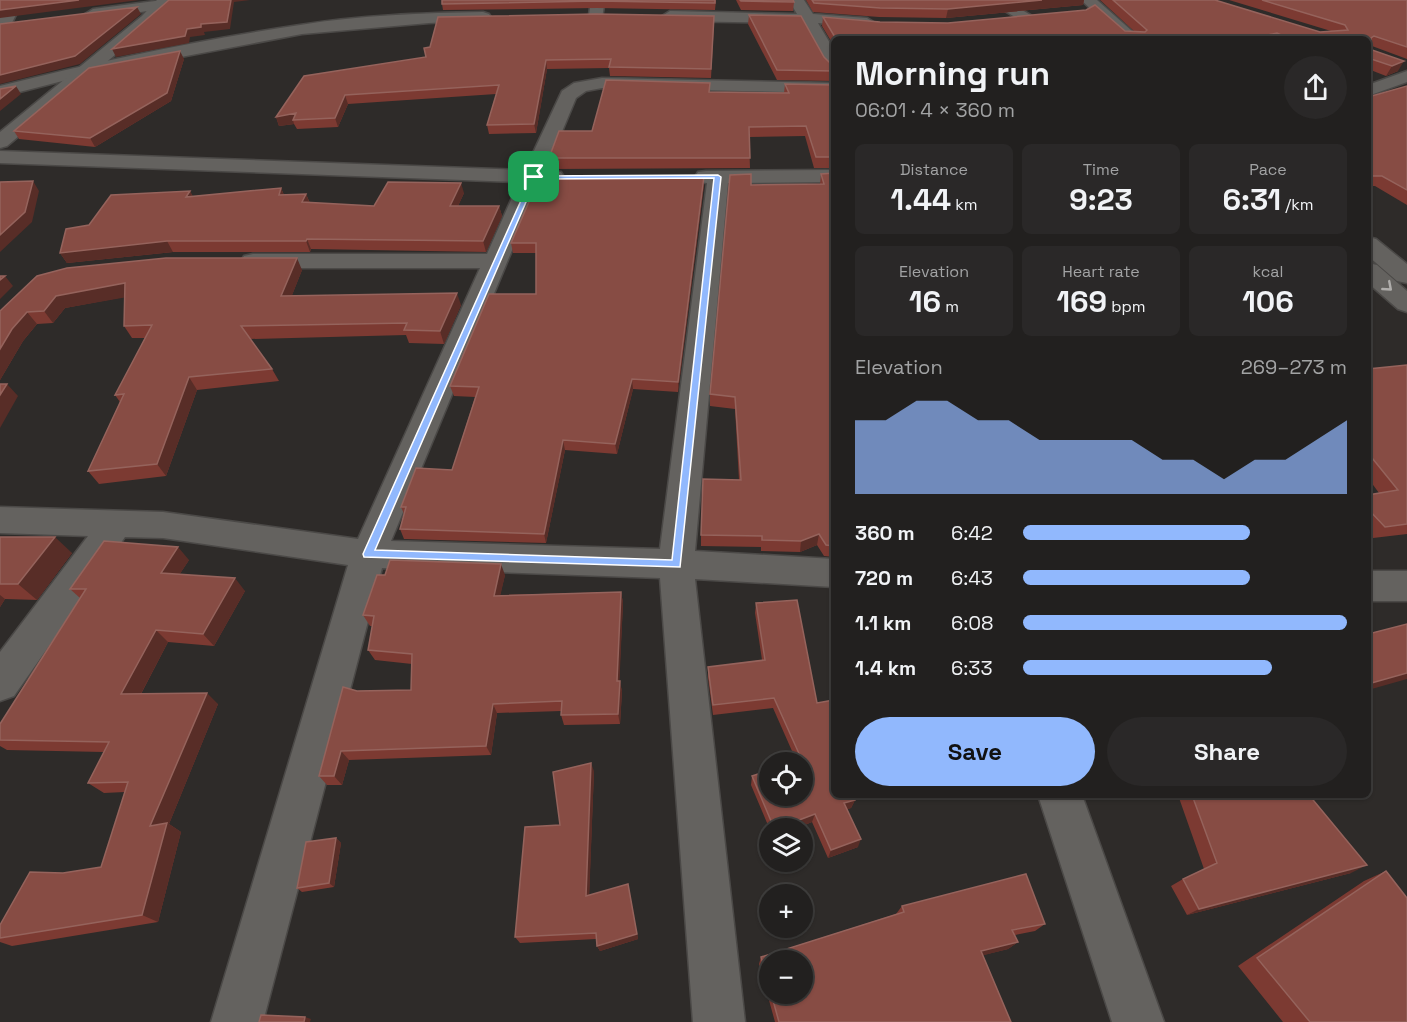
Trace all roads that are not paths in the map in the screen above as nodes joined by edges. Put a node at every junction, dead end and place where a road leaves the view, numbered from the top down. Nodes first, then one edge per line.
1 (16, 0) edge
2 (797, 0) edge
3 (993, 0) edge
4 (1070, 0) edge
5 (1088, 0) edge
6 (164, 3) edge
7 (83, 15) edge
8 (656, 16) edge
9 (501, 17) edge
10 (807, 18) junction
11 (992, 20) edge
12 (26, 22) edge
13 (879, 24) edge
14 (1, 25) edge
15 (1109, 36) edge
16 (1130, 36) edge
17 (831, 60) edge
18 (1404, 69) edge
19 (85, 70) junction
20 (831, 88) edge
21 (1371, 89) edge
22 (0, 92) edge
23 (0, 142) edge
24 (0, 158) edge
25 (831, 176) edge
26 (551, 177) junction
27 (683, 177) edge
28 (718, 177) junction
29 (1371, 247) edge
30 (230, 261) edge
31 (497, 261) junction
32 (1371, 273) edge
33 (1407, 277) edge
34 (1407, 304) edge
35 (0, 520) edge
36 (116, 524) junction
37 (368, 554) junction
38 (676, 564) junction
39 (831, 573) edge
40 (1371, 586) edge
41 (1407, 586) edge
42 (0, 683) edge
43 (1061, 798) edge
44 (237, 1022) edge
45 (719, 1022) edge
46 (1138, 1022) edge

1 - 14 street
2 - 10 street
3 - 11 street
4 - 15 street
5 - 16 street
6 - 7 street
6 - 19 street
8 - 10 street
9 - 19 street
10 - 13 street
10 - 17 street
12 - 14 street
18 - 21 street
19 - 22 street
19 - 23 street
20 - 26 street
24 - 26 street
25 - 28 street
26 - 31 street
27 - 28 street
28 - 38 street
29 - 33 street
30 - 31 street
31 - 37 street
32 -> 34 street
35 - 36 street
36 - 37 street
36 - 42 street
37 - 38 street
37 - 44 street
38 - 39 street
38 - 45 street
40 - 41 street
43 - 46 street

